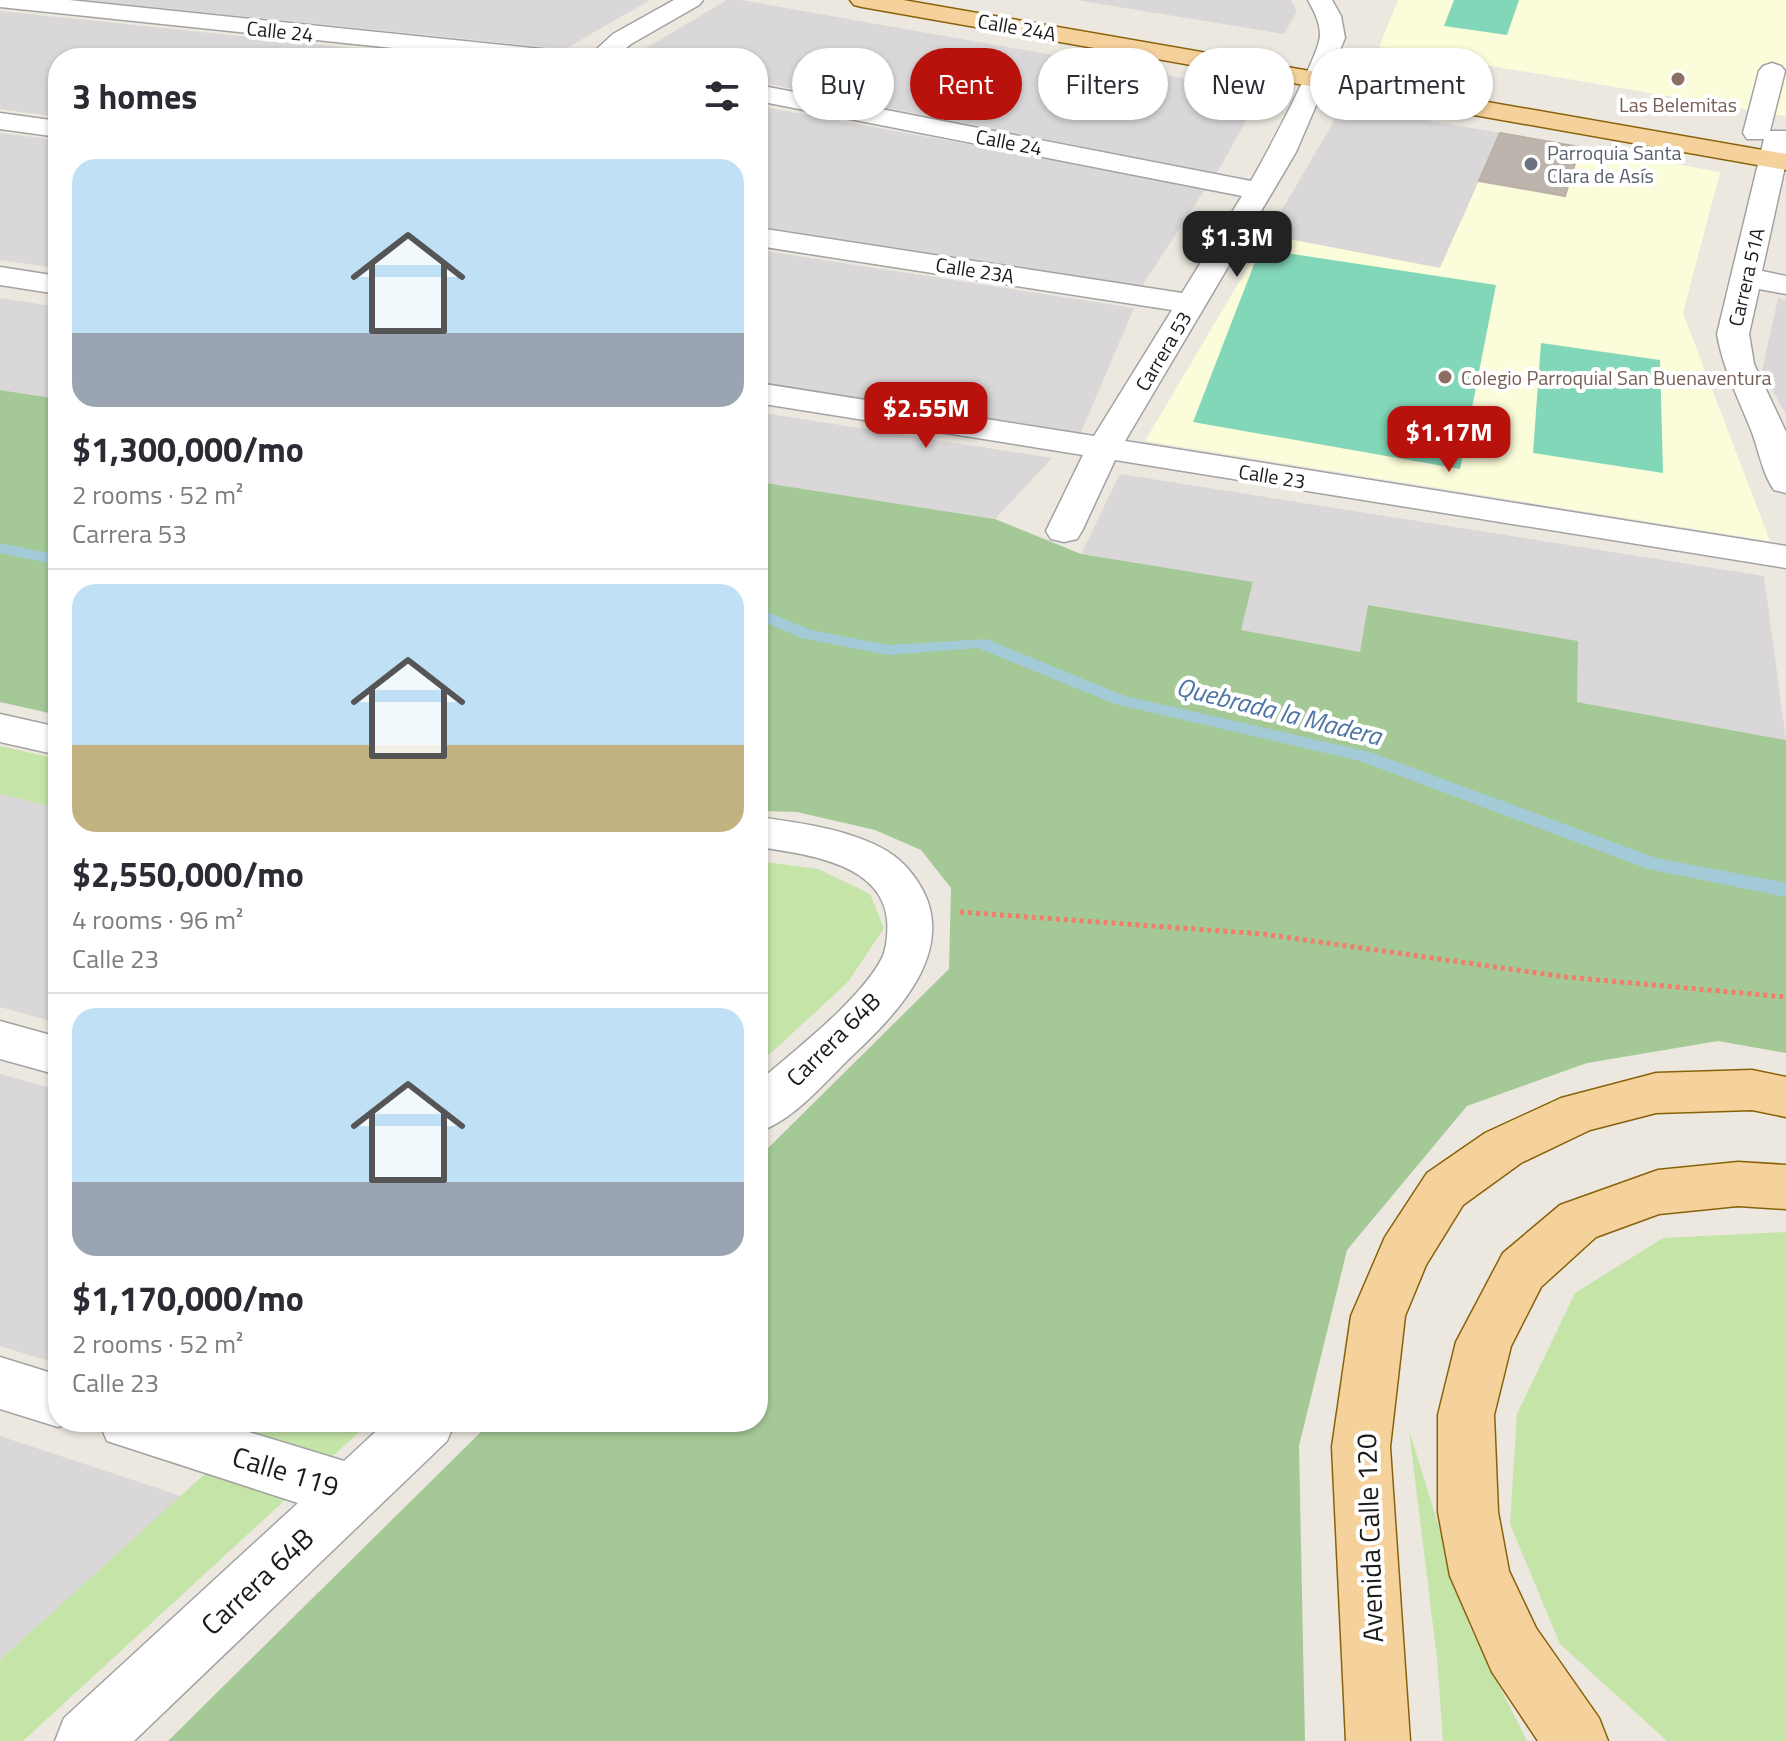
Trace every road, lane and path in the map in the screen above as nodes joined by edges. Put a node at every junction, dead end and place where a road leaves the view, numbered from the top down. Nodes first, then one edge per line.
1 (0, 0) edge
2 (691, 0) edge
3 (862, 0) edge
4 (976, 0) edge
5 (1320, 0) edge
6 (464, 48) edge
7 (611, 48) edge
8 (1327, 48) edge
9 (1310, 68) edge
10 (1310, 68) edge
11 (1772, 71) dead end
12 (1310, 92) edge
13 (768, 95) edge
14 (1493, 99) edge
15 (0, 121) edge
16 (48, 128) edge
17 (1776, 146) edge
18 (1260, 191) junction
19 (768, 239) edge
20 (0, 276) edge
21 (1745, 277) junction
22 (48, 283) edge
23 (1786, 285) edge
24 (1191, 304) junction
25 (768, 395) edge
26 (1777, 433) edge
27 (1103, 450) junction
28 (1786, 483) edge
29 (1064, 531) dead end
30 (1786, 557) edge
31 (0, 728) edge
32 (48, 739) edge
33 (768, 833) edge
34 (908, 903) junction
35 (1786, 997) edge
36 (0, 1040) edge
37 (48, 1053) edge
38 (1786, 1097) edge
39 (768, 1103) edge
40 (1786, 1187) edge
41 (0, 1383) edge
42 (48, 1398) edge
43 (159, 1432) edge
44 (416, 1432) edge
45 (352, 1492) junction
46 (87, 1741) edge
47 (1378, 1741) edge
48 (1576, 1741) edge

1 - 6 street, Calle 24
2 - 7 street
3 - 9 main road, Calle 24A
4 - 10 main road, Calle 24A
5 - 8 street, Carrera 53
11 - 17 street, Carrera 51A
12 - 18 street, Carrera 53
13 - 18 street, Calle 24
14 - 17 main road, Calle 24A
15 - 16 street
17 - 21 street, Carrera 51A
18 - 24 street, Carrera 53
19 - 24 street, Calle 23A
20 - 22 street
21 - 23 street
21 - 26 street, Carrera 51A
24 - 27 street, Carrera 53
25 - 27 street, Calle 23
26 - 28 street, Carrera 51A
27 - 29 street, Carrera 53
27 - 30 street, Calle 23
31 - 32 street
33 - 34 street
34 - 35 path
34 - 39 street, Carrera 64B
36 - 37 street
38 - 47 main road, Avenida Calle 120
40 - 48 main road
41 - 42 street
43 - 45 street, Calle 119
44 - 45 street, Carrera 64B
45 - 46 street, Carrera 64B

